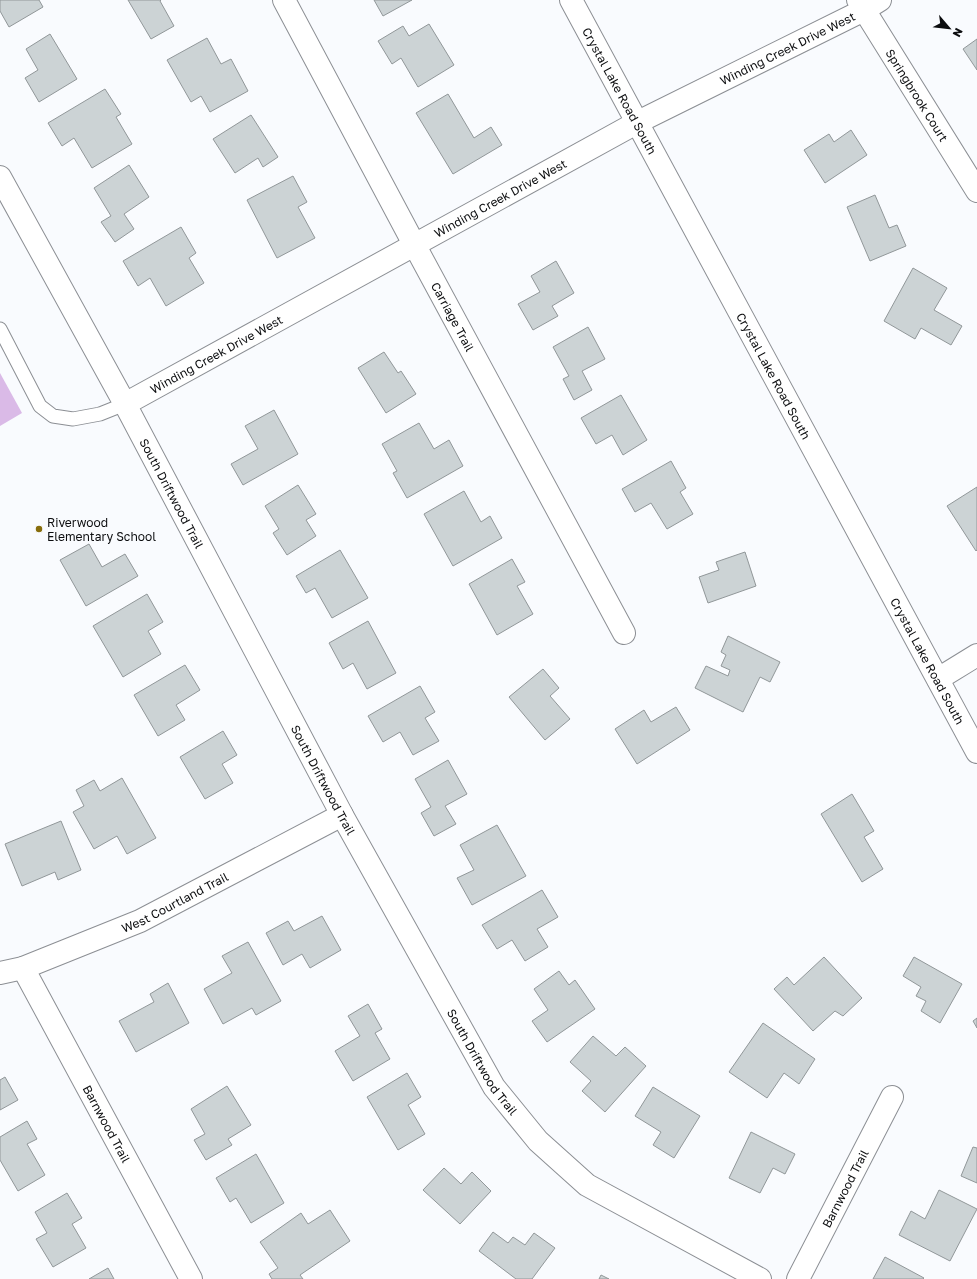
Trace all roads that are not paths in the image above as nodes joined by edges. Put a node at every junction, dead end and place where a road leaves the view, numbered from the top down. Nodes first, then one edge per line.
1 (284, 0) edge
2 (571, 0) edge
3 (868, 3) edge
4 (638, 122) junction
5 (0, 177) edge
6 (977, 190) edge
7 (415, 246) junction
8 (0, 330) edge
9 (125, 404) junction
10 (624, 633) dead end
11 (977, 655) edge
12 (938, 679) junction
13 (977, 752) edge
14 (342, 815) junction
15 (22, 968) junction
16 (0, 973) edge
17 (892, 1097) dead end
18 (191, 1279) edge
19 (760, 1279) edge
20 (798, 1279) edge

1 - 7 street, Carriage Trail
2 - 4 street, Crystal Lake Road South
3 - 4 street, Winding Creek Drive West
3 - 6 street, Springbrook Court
4 - 7 street, Winding Creek Drive West
4 - 12 street, Crystal Lake Road South
5 - 9 street, South Driftwood Trail
7 - 9 street, Winding Creek Drive West
7 - 10 street, Carriage Trail
8 - 9 lane
9 - 14 street, South Driftwood Trail
11 - 12 street
12 - 13 street, Crystal Lake Road South
14 - 15 street, West Courtland Trail
14 - 19 street, South Driftwood Trail
15 - 16 street, West Courtland Trail
15 - 18 street, Barnwood Trail
17 - 20 street, Barnwood Trail

